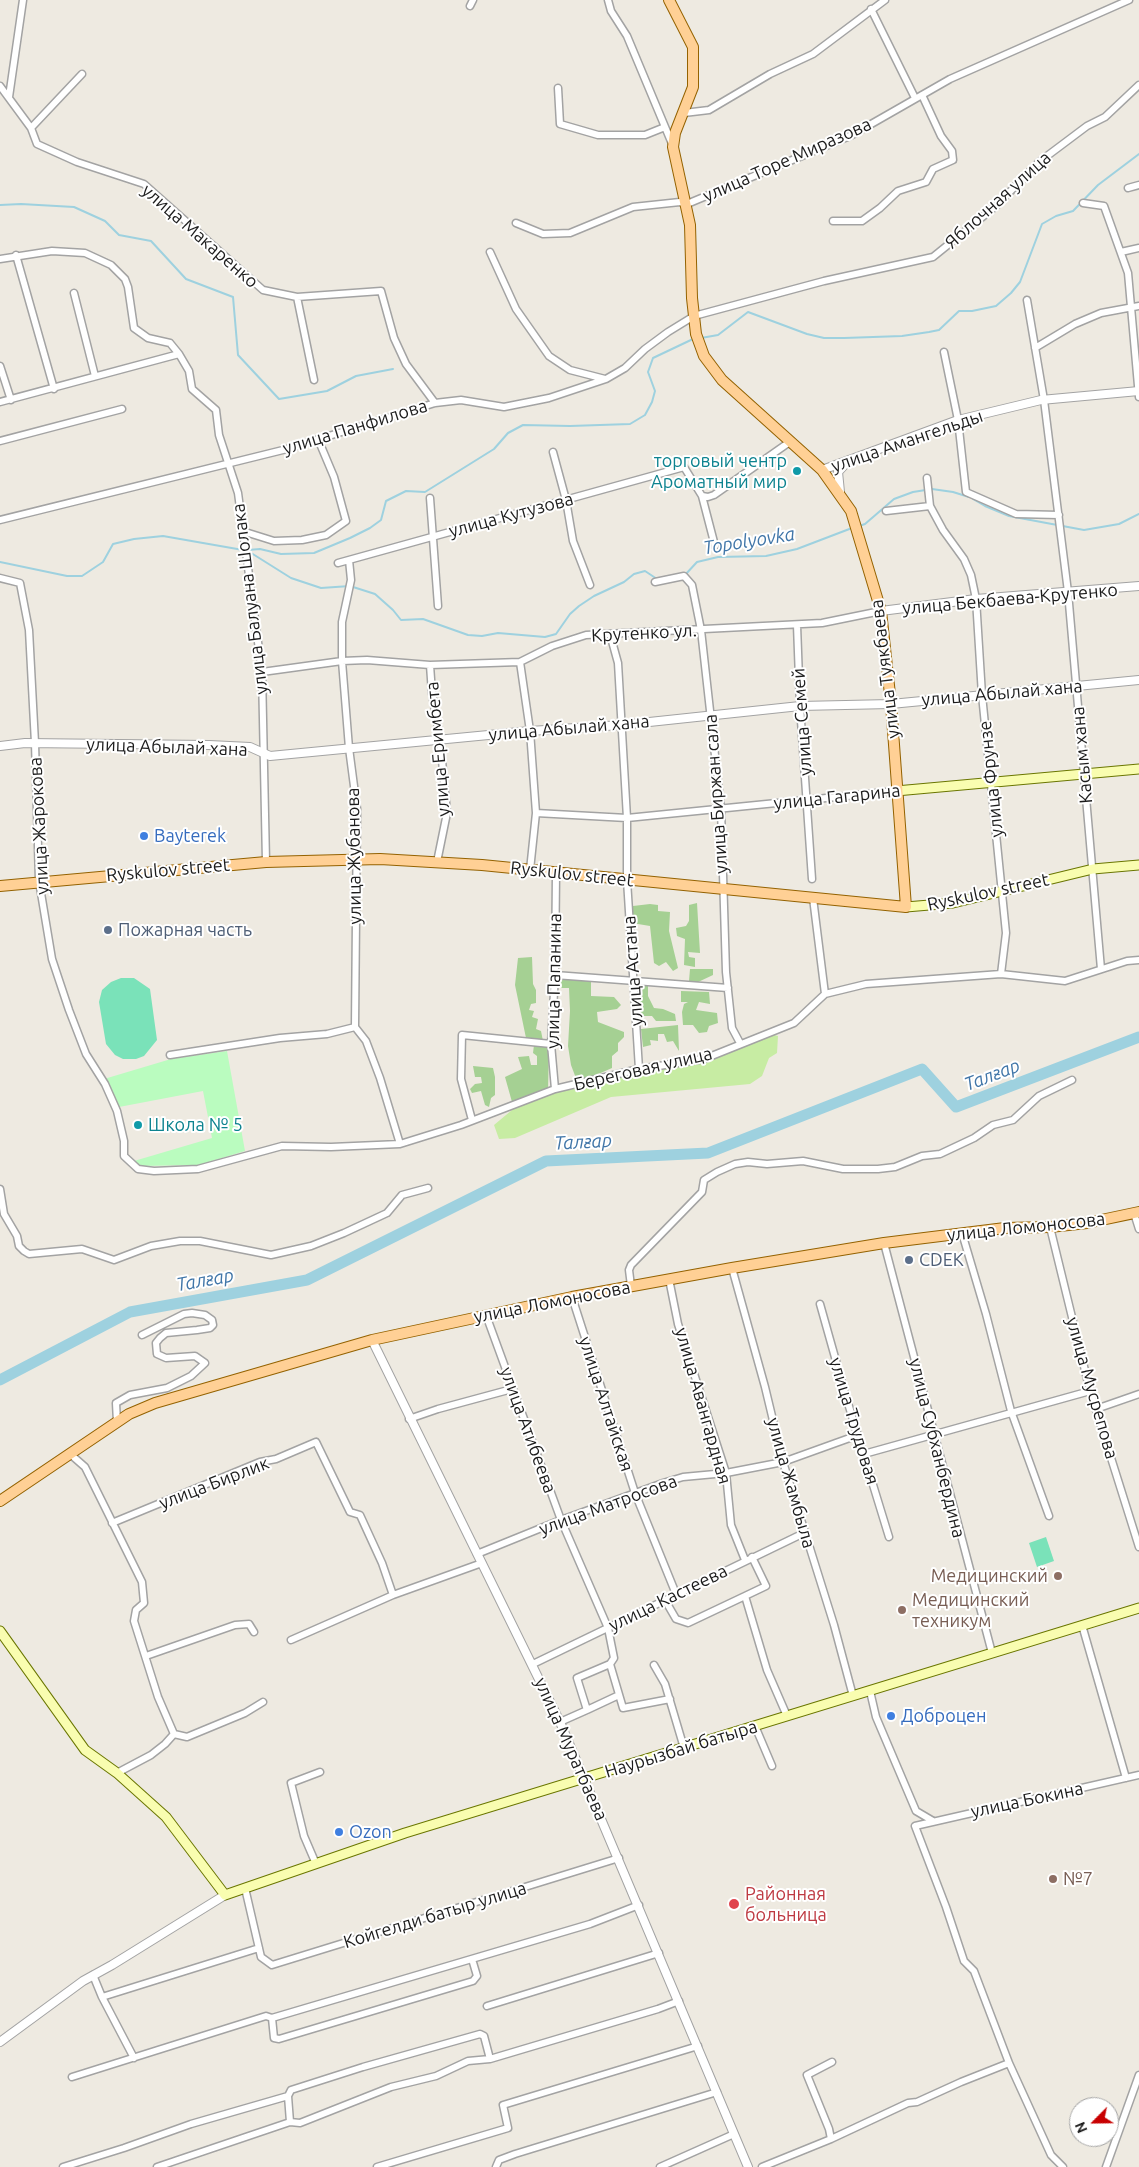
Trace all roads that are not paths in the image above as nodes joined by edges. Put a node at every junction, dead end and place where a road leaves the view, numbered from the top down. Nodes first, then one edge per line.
1 (23, 0) edge
2 (608, 0) edge
3 (669, 0) edge
4 (885, 0) edge
5 (1129, 0) edge
6 (1120, 1) edge
7 (871, 9) junction
8 (82, 74) dead end
9 (1139, 84) edge
10 (0, 86) edge
11 (558, 88) dead end
12 (918, 96) junction
13 (9, 97) junction
14 (684, 113) junction
15 (665, 127) junction
16 (31, 128) junction
17 (673, 147) junction
18 (1139, 185) edge
19 (1128, 188) dead end
20 (1083, 203) dead end
21 (687, 204) junction
22 (833, 221) dead end
23 (516, 223) dead end
24 (1139, 248) edge
25 (490, 252) dead end
26 (1121, 252) junction
27 (16, 255) junction
28 (0, 259) edge
29 (74, 293) dead end
30 (297, 297) junction
31 (1027, 300) dead end
32 (1136, 306) edge
33 (694, 316) junction
34 (1035, 348) junction
35 (944, 352) dead end
36 (179, 354) junction
37 (0, 366) edge
38 (95, 376) junction
39 (606, 379) junction
40 (314, 380) dead end
41 (54, 389) junction
42 (1139, 391) edge
43 (1139, 397) edge
44 (10, 400) junction
45 (1044, 400) junction
46 (0, 402) edge
47 (435, 403) junction
48 (122, 409) dead end
49 (958, 420) junction
50 (318, 439) junction
51 (0, 441) edge
52 (791, 441) junction
53 (553, 452) dead end
54 (849, 460) junction
55 (228, 464) junction
56 (822, 470) junction
57 (927, 478) dead end
58 (840, 492) junction
59 (702, 496) junction
60 (430, 498) dead end
61 (566, 500) junction
62 (930, 506) junction
63 (886, 511) dead end
64 (1060, 516) junction
65 (0, 520) edge
66 (242, 532) junction
67 (434, 536) junction
68 (715, 546) dead end
69 (349, 560) junction
70 (338, 563) dead end
71 (0, 578) edge
72 (655, 582) dead end
73 (590, 585) dead end
74 (1139, 586) edge
75 (1068, 592) junction
76 (976, 599) junction
77 (438, 606) dead end
78 (881, 612) junction
79 (797, 625) junction
80 (701, 630) junction
81 (610, 634) junction
82 (342, 661) junction
83 (520, 662) junction
84 (430, 665) junction
85 (262, 672) junction
86 (1139, 680) edge
87 (1076, 686) junction
88 (982, 695) junction
89 (892, 704) junction
90 (800, 706) junction
91 (711, 715) junction
92 (621, 725) junction
93 (530, 731) junction
94 (440, 739) junction
95 (35, 744) junction
96 (0, 746) edge
97 (349, 748) junction
98 (263, 753) junction
99 (1139, 769) edge
100 (1084, 773) junction
101 (991, 782) junction
102 (896, 791) junction
103 (808, 800) junction
104 (721, 809) junction
105 (536, 813) junction
106 (627, 818) junction
107 (356, 859) junction
108 (266, 862) junction
109 (437, 862) junction
110 (1139, 865) edge
111 (530, 870) junction
112 (1093, 870) junction
113 (556, 873) junction
114 (812, 879) dead end
115 (626, 880) junction
116 (39, 881) junction
117 (0, 886) edge
118 (722, 889) junction
119 (1002, 891) junction
120 (813, 898) junction
121 (906, 907) junction
122 (1139, 960) edge
123 (1102, 969) junction
124 (1001, 974) junction
125 (555, 975) junction
126 (634, 980) junction
127 (728, 988) junction
128 (825, 994) junction
129 (355, 1027) junction
130 (740, 1043) junction
131 (551, 1044) junction
132 (170, 1055) dead end
133 (639, 1069) junction
134 (1072, 1080) dead end
135 (555, 1089) junction
136 (472, 1120) junction
137 (400, 1144) junction
138 (138, 1169) joint
139 (428, 1188) dead end
140 (0, 1189) edge
141 (1136, 1213) edge
142 (1050, 1228) junction
143 (1139, 1229) edge
144 (962, 1233) junction
145 (884, 1243) junction
146 (732, 1268) junction
147 (669, 1279) junction
148 (631, 1286) junction
149 (572, 1297) junction
150 (820, 1304) dead end
151 (486, 1315) junction
152 (142, 1336) dead end
153 (372, 1340) junction
154 (512, 1389) junction
155 (1090, 1391) junction
156 (1139, 1394) edge
157 (1096, 1408) junction
158 (1011, 1411) junction
159 (410, 1419) junction
160 (117, 1422) junction
161 (858, 1435) junction
162 (934, 1435) junction
163 (69, 1453) junction
164 (864, 1454) junction
165 (782, 1462) junction
166 (726, 1473) junction
167 (635, 1493) junction
168 (0, 1501) edge
169 (1049, 1516) dead end
170 (561, 1520) junction
171 (112, 1524) junction
172 (804, 1533) junction
173 (889, 1537) dead end
174 (1139, 1547) edge
175 (477, 1554) junction
176 (748, 1559) junction
177 (482, 1563) junction
178 (676, 1594) junction
179 (393, 1595) junction
180 (745, 1596) junction
181 (665, 1600) junction
182 (1139, 1608) edge
183 (1082, 1625) junction
184 (608, 1628) junction
185 (0, 1631) edge
186 (254, 1632) dead end
187 (291, 1640) dead end
188 (992, 1653) junction
189 (146, 1656) junction
190 (533, 1664) junction
191 (610, 1664) junction
192 (654, 1665) dead end
193 (870, 1691) junction
194 (619, 1695) junction
195 (853, 1696) junction
196 (670, 1699) junction
197 (263, 1702) dead end
198 (587, 1710) junction
199 (787, 1716) junction
200 (560, 1722) junction
201 (755, 1726) junction
202 (174, 1734) junction
203 (684, 1748) junction
204 (772, 1766) dead end
205 (320, 1772) dead end
206 (117, 1773) junction
207 (1139, 1774) edge
208 (585, 1778) junction
209 (1126, 1778) junction
210 (933, 1821) junction
211 (619, 1858) junction
212 (316, 1864) junction
213 (245, 1888) junction
214 (225, 1895) junction
215 (639, 1906) junction
216 (259, 1948) junction
217 (659, 1953) junction
218 (472, 1959) junction
219 (93, 1975) junction
220 (102, 1997) junction
221 (679, 2001) junction
222 (487, 2006) dead end
223 (272, 2018) junction
224 (0, 2042) edge
225 (698, 2046) junction
226 (134, 2058) junction
227 (490, 2059) junction
228 (832, 2062) dead end
229 (1009, 2063) junction
230 (1139, 2075) edge
231 (72, 2077) dead end
232 (717, 2092) junction
233 (1136, 2094) edge
234 (288, 2096) junction
235 (290, 2122) junction
236 (734, 2134) junction
237 (831, 2139) junction
238 (63, 2167) edge
239 (157, 2167) edge
240 (377, 2167) edge
241 (496, 2167) edge
242 (660, 2167) edge
243 (748, 2167) edge
244 (762, 2167) edge
245 (1063, 2167) edge
246 (1106, 2167) edge

1 - 13 street
2 - 15 street
3 - 14 main road
4 - 7 street
5 - 6 street, улица Торе Миразова
6 - 12 street, улица Торе Миразова
7 - 12 street
7 - 14 street
8 - 16 street
9 - 33 street, Яблочная улица
10 - 13 street, улица Макаренко
11 - 15 street
12 - 21 street, улица Торе Миразова
12 - 22 street
13 - 16 street, улица Макаренко
14 - 17 main road
15 - 17 street
16 - 30 street, улица Макаренко
17 - 21 main road, улица Туякбаева
18 - 19 street
20 - 26 street
21 - 23 street, улица Торе Миразова
21 - 33 main road, улица Туякбаева
24 - 26 street
25 - 39 street
26 - 32 street
27 - 28 street
27 - 36 street
27 - 41 street
29 - 38 street
30 - 40 street
30 - 47 street, улица Макаренко
31 - 34 street
32 - 34 street
32 - 42 street
33 - 39 street, улица Панфилова
33 - 52 main road, улица Туякбаева
34 - 45 street
35 - 49 street
36 - 38 street
36 - 55 street, улица Балуана Шолака
37 - 44 street
38 - 41 street
39 - 47 street, улица Панфилова
41 - 44 street
42 - 43 street
42 - 45 street, улица Амангельды
44 - 46 street
45 - 49 street, улица Амангельды
45 - 64 street
47 - 50 street, улица Панфилова
48 - 51 street
49 - 54 street, улица Амангельды
49 - 64 street
50 - 55 street, улица Панфилова
50 - 66 street
52 - 56 main road, улица Туякбаева
52 - 59 street
53 - 61 street
54 - 56 street, улица Амангельды
54 - 58 street
55 - 65 street, улица Панфилова
55 - 66 street, улица Балуана Шолака
56 - 58 main road, улица Туякбаева
57 - 62 street, улица Фрунзе
58 - 78 main road, улица Туякбаева
59 - 61 street, улица Кутузова
59 - 68 street
60 - 67 street
61 - 67 street, улица Кутузова
61 - 73 street
62 - 63 street
62 - 76 street, улица Фрунзе
64 - 75 street, Касым хана
66 - 85 street, улица Балуана Шолака
67 - 69 street, улица Кутузова
67 - 77 street
69 - 70 street, улица Кутузова
69 - 82 street, улица Жубанова
71 - 95 street, улица Жарокова
72 - 80 street, улица Биржан сала
74 - 75 street, улица Бекбаева-Крутенко
75 - 76 street, улица Бекбаева-Крутенко
75 - 87 street, Касым хана
76 - 78 street, улица Бекбаева-Крутенко
76 - 88 street, улица Фрунзе
78 - 79 street, Крутенко ул.
78 - 89 main road, улица Туякбаева
79 - 80 street, Крутенко ул.
79 - 90 street, улица Семей
80 - 81 street, Крутенко ул.
80 - 91 street, улица Биржан сала
81 - 83 street, Крутенко ул.
81 - 92 street, улица Астана
82 - 84 street, Крутенко ул.
82 - 85 street, Крутенко ул.
82 - 97 street, улица Жубанова
83 - 84 street, Крутенко ул.
83 - 93 street
84 - 94 street, улица Еримбета
85 - 98 street, улица Балуана Шолака
86 - 87 street, улица Абылай хана
87 - 88 street, улица Абылай хана
87 - 100 street, Касым хана
88 - 89 street, улица Абылай хана
88 - 101 street, улица Фрунзе
89 - 90 street, улица Абылай хана
89 - 102 main road, улица Туякбаева
90 - 91 street, улица Абылай хана
90 - 103 street, улица Семей
91 - 92 street, улица Абылай хана
91 - 104 street, улица Биржан сала
92 - 93 street, улица Абылай хана
92 - 106 street, улица Астана
93 - 94 street, улица Абылай хана
93 - 105 street
94 - 97 street, улица Абылай хана
94 - 109 street, улица Еримбета
95 - 96 street, улица Абылай хана
95 - 98 street, улица Абылай хана
95 - 116 street, улица Жарокова
97 - 98 street, улица Абылай хана
97 - 107 street, улица Жубанова
98 - 108 street, улица Балуана Шолака
99 - 100 main road, улица Гагарина
100 - 101 main road, улица Гагарина
100 - 112 street, Касым хана
101 - 102 main road, улица Гагарина
101 - 119 street, улица Фрунзе
102 - 103 street, улица Гагарина
102 - 121 main road, улица Туякбаева
103 - 104 street, улица Гагарина
103 - 114 street, улица Семей
104 - 106 street, улица Гагарина
104 - 118 street, улица Биржан сала
105 - 106 street, улица Гагарина
105 - 111 street
106 - 115 street, улица Астана
107 - 108 main road, Ryskulov street
107 - 109 main road, Ryskulov street
107 - 129 street, улица Жубанова
108 - 116 main road, Ryskulov street
109 - 111 main road, Ryskulov street
110 - 112 main road, Ryskulov street
111 - 113 main road, Ryskulov street
112 - 119 main road, Ryskulov street
112 - 123 street, Касым хана
113 - 115 main road, Ryskulov street
113 - 125 street, улица Папанина
115 - 118 main road, Ryskulov street
115 - 126 street, улица Астана
116 - 117 main road, Ryskulov street
116 - 138 street, улица Жарокова
118 - 120 main road, Ryskulov street
118 - 127 street, улица Биржан сала
119 - 121 main road, Ryskulov street
119 - 124 street, улица Фрунзе
120 - 121 main road, Ryskulov street
120 - 128 street
122 - 123 street, Береговая улица
123 - 124 street, Береговая улица
124 - 128 street, Береговая улица
125 - 126 street
125 - 131 street, улица Папанина
126 - 127 street
126 - 133 street, улица Астана
127 - 130 street, улица Биржан сала
128 - 130 street, Береговая улица
129 - 132 street
129 - 137 street
130 - 133 street, Береговая улица
131 - 135 street, улица Папанина
131 - 136 street
133 - 135 street, Береговая улица
134 - 148 street
135 - 136 street, Береговая улица
136 - 137 street, Береговая улица
137 - 138 street, Береговая улица
139 - 140 street
141 - 142 main road, улица Ломоносова
141 - 143 street
142 - 144 main road, улица Ломоносова
142 - 155 street, улица Мусрепова
144 - 145 main road, улица Ломоносова
144 - 158 street
145 - 146 main road, улица Ломоносова
145 - 162 street, улица Субханбердина
146 - 147 main road, улица Ломоносова
146 - 165 street, улица Жамбыла
147 - 148 main road, улица Ломоносова
147 - 166 street, улица Авангардная
148 - 149 main road, улица Ломоносова
149 - 151 main road, улица Ломоносова
149 - 167 street, улица Алтайская
150 - 161 street, улица Трудовая
151 - 153 main road, улица Ломоносова
151 - 154 street, улица Атибеева
152 - 160 street
153 - 159 street, улица Муратбаева
153 - 160 main road, улица Ломоносова
154 - 159 street
154 - 170 street, улица Атибеева
155 - 157 street, улица Мусрепова
155 - 158 street
156 - 157 street
157 - 174 street, улица Мусрепова
158 - 162 street
158 - 169 street
159 - 175 street, улица Муратбаева
160 - 163 main road, улица Ломоносова
161 - 164 street, улица Трудовая
161 - 165 street, улица Матросова
162 - 164 street
162 - 188 street, улица Субханбердина
163 - 168 main road, улица Ломоносова
163 - 171 street
164 - 173 street, улица Трудовая
165 - 166 street, улица Матросова
165 - 172 street, улица Жамбыла
166 - 167 street, улица Матросова
166 - 176 street, улица Авангардная
167 - 170 street, улица Матросова
167 - 178 street, улица Алтайская
170 - 175 street, улица Матросова
170 - 184 street, улица Атибеева
171 - 179 street, улица Бирлик
171 - 189 street
172 - 176 street, улица Кастеева
172 - 195 street, улица Жамбыла
175 - 177 street, улица Муратбаева
176 - 178 street, улица Кастеева
176 - 180 street, улица Авангардная
177 - 179 street
177 - 190 street, улица Муратбаева
178 - 181 street, улица Кастеева
179 - 187 street
180 - 181 street
180 - 199 street
181 - 184 street, улица Кастеева
182 - 183 main road, Наурызбай батыра
183 - 188 main road, Наурызбай батыра
183 - 209 street
184 - 190 street, улица Кастеева
184 - 191 street, улица Атибеева
185 - 206 main road
186 - 189 street
188 - 193 main road, Наурызбай батыра
189 - 202 street
190 - 200 street, улица Муратбаева
191 - 194 street, улица Атибеева
191 - 198 street
192 - 196 street
193 - 195 main road, Наурызбай батыра
193 - 210 street
194 - 196 street
194 - 198 street
195 - 199 main road, Наурызбай батыра
196 - 203 street
197 - 202 street
198 - 200 street
199 - 201 main road, Наурызбай батыра
200 - 208 street, улица Муратбаева
201 - 203 main road, Наурызбай батыра
201 - 204 street
202 - 206 street
203 - 208 main road, Наурызбай батыра
205 - 212 street
206 - 214 main road
207 - 209 street, улица Бокина
208 - 211 street, улица Муратбаева
208 - 212 main road, Наурызбай батыра
209 - 210 street, улица Бокина
210 - 229 street, улица Бокина
211 - 215 street, улица Муратбаева
211 - 216 street, Койгелди батыр улица
212 - 213 main road, Наурызбай батыра
213 - 214 main road, Наурызбай батыра
213 - 216 street
214 - 219 street
215 - 217 street, улица Муратбаева
215 - 218 street
216 - 220 street
217 - 221 street, улица Муратбаева
217 - 222 street
218 - 223 street
218 - 223 street
219 - 220 street
219 - 224 street
220 - 226 street
221 - 225 street, улица Муратбаева
221 - 227 street
223 - 226 street
225 - 232 street, улица Муратбаева
225 - 240 street
226 - 231 street
227 - 234 street
227 - 235 street
228 - 237 street
229 - 237 street
229 - 245 street
230 - 233 street
232 - 236 street, улица Муратбаева
232 - 241 street
233 - 246 street
234 - 235 street
234 - 238 street
235 - 239 street
236 - 242 street
236 - 243 street, улица Муратбаева
237 - 244 street

